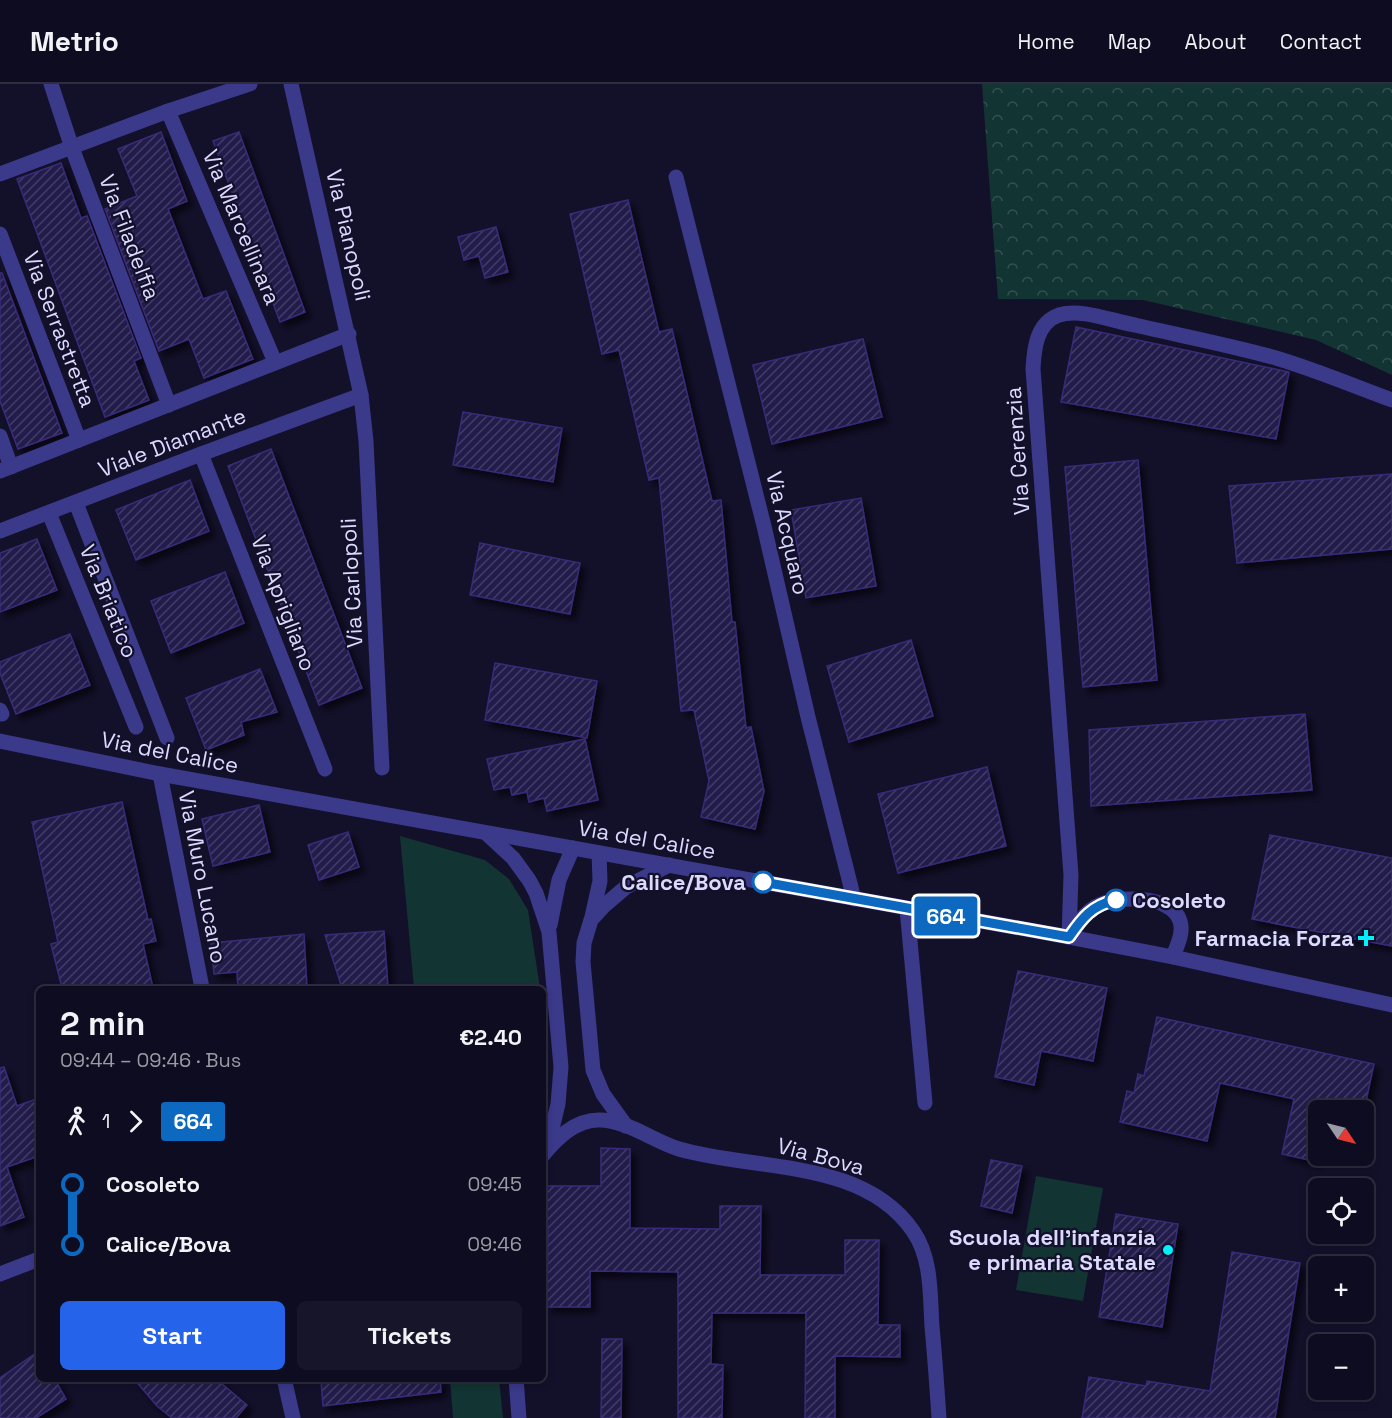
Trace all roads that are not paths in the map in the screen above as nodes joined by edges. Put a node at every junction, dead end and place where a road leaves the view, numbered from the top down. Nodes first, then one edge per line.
1 (51, 84) edge
2 (250, 84) edge
3 (291, 84) edge
4 (168, 111) junction
5 (72, 148) junction
6 (0, 174) edge
7 (676, 177) dead end
8 (0, 234) edge
9 (349, 334) junction
10 (275, 362) junction
11 (362, 396) junction
12 (1392, 400) edge
13 (169, 405) junction
14 (0, 436) edge
15 (79, 440) junction
16 (201, 454) junction
17 (5, 469) edge
18 (76, 503) junction
19 (49, 513) junction
20 (0, 531) edge
21 (150, 695) junction
22 (127, 705) junction
23 (136, 726) dead end
24 (167, 738) dead end
25 (0, 741) edge
26 (382, 768) dead end
27 (325, 769) dead end
28 (160, 774) junction
29 (487, 834) junction
30 (573, 848) junction
31 (599, 853) junction
32 (669, 864) junction
33 (854, 899) junction
34 (907, 909) junction
35 (591, 920) junction
36 (549, 932) junction
37 (1069, 937) junction
38 (1173, 957) junction
39 (202, 986) edge
40 (1392, 1005) edge
41 (925, 1103) dead end
42 (626, 1126) junction
43 (546, 1149) edge
44 (546, 1152) edge
45 (36, 1260) edge
46 (0, 1274) edge
47 (285, 1382) edge
48 (516, 1382) edge
49 (293, 1418) edge
50 (519, 1418) edge
51 (939, 1418) edge

1 - 5 street, Via Filadelfia
2 - 4 street
3 - 9 street, Via Pianopoli
4 - 5 street
4 - 10 street, Via Marcellinara
5 - 6 street
5 - 13 street, Via Filadelfia
7 - 33 street, Via Acquaro
8 - 15 street, Via Serrastretta
9 - 10 street, Viale Diamante
9 - 11 street, Via Pianopoli
10 - 13 street, Viale Diamante
11 - 16 street, Viale Diamante
11 - 26 street, Via Carlopoli
12 - 37 street, Via Cerenzia
13 - 15 street, Viale Diamante
14 - 17 street
15 - 17 street, Viale Diamante
16 - 18 street, Viale Diamante
16 - 27 street, Via Aprigliano
18 - 19 street, Viale Diamante
18 - 21 street, Via Briatico
19 - 20 street, Viale Diamante
19 - 22 street, Via Briatico
21 - 22 street
21 - 24 street, Via Briatico
22 - 23 street, Via Briatico
25 - 28 street, Via del Calice
28 - 29 street, Via del Calice
28 - 39 street, Via Muro Lucano
29 - 30 street, Via del Calice
29 - 36 street, Via Bova
30 - 31 street, Via del Calice
30 - 36 street, Via Bova
31 - 32 street, Via del Calice
31 - 35 street, Via Bova
32 - 33 street, Via del Calice
32 - 35 street
33 - 34 street, Via del Calice
34 - 37 street, Via del Calice
34 - 41 street
35 - 42 street, Via Bova
36 - 43 street, Via Bova
37 - 38 street, Via del Calice
37 - 38 street
38 - 40 street, Via del Calice
42 - 44 street, Via Bova
42 - 51 street, Via Bova
45 - 46 street
47 - 49 street
48 - 50 street

